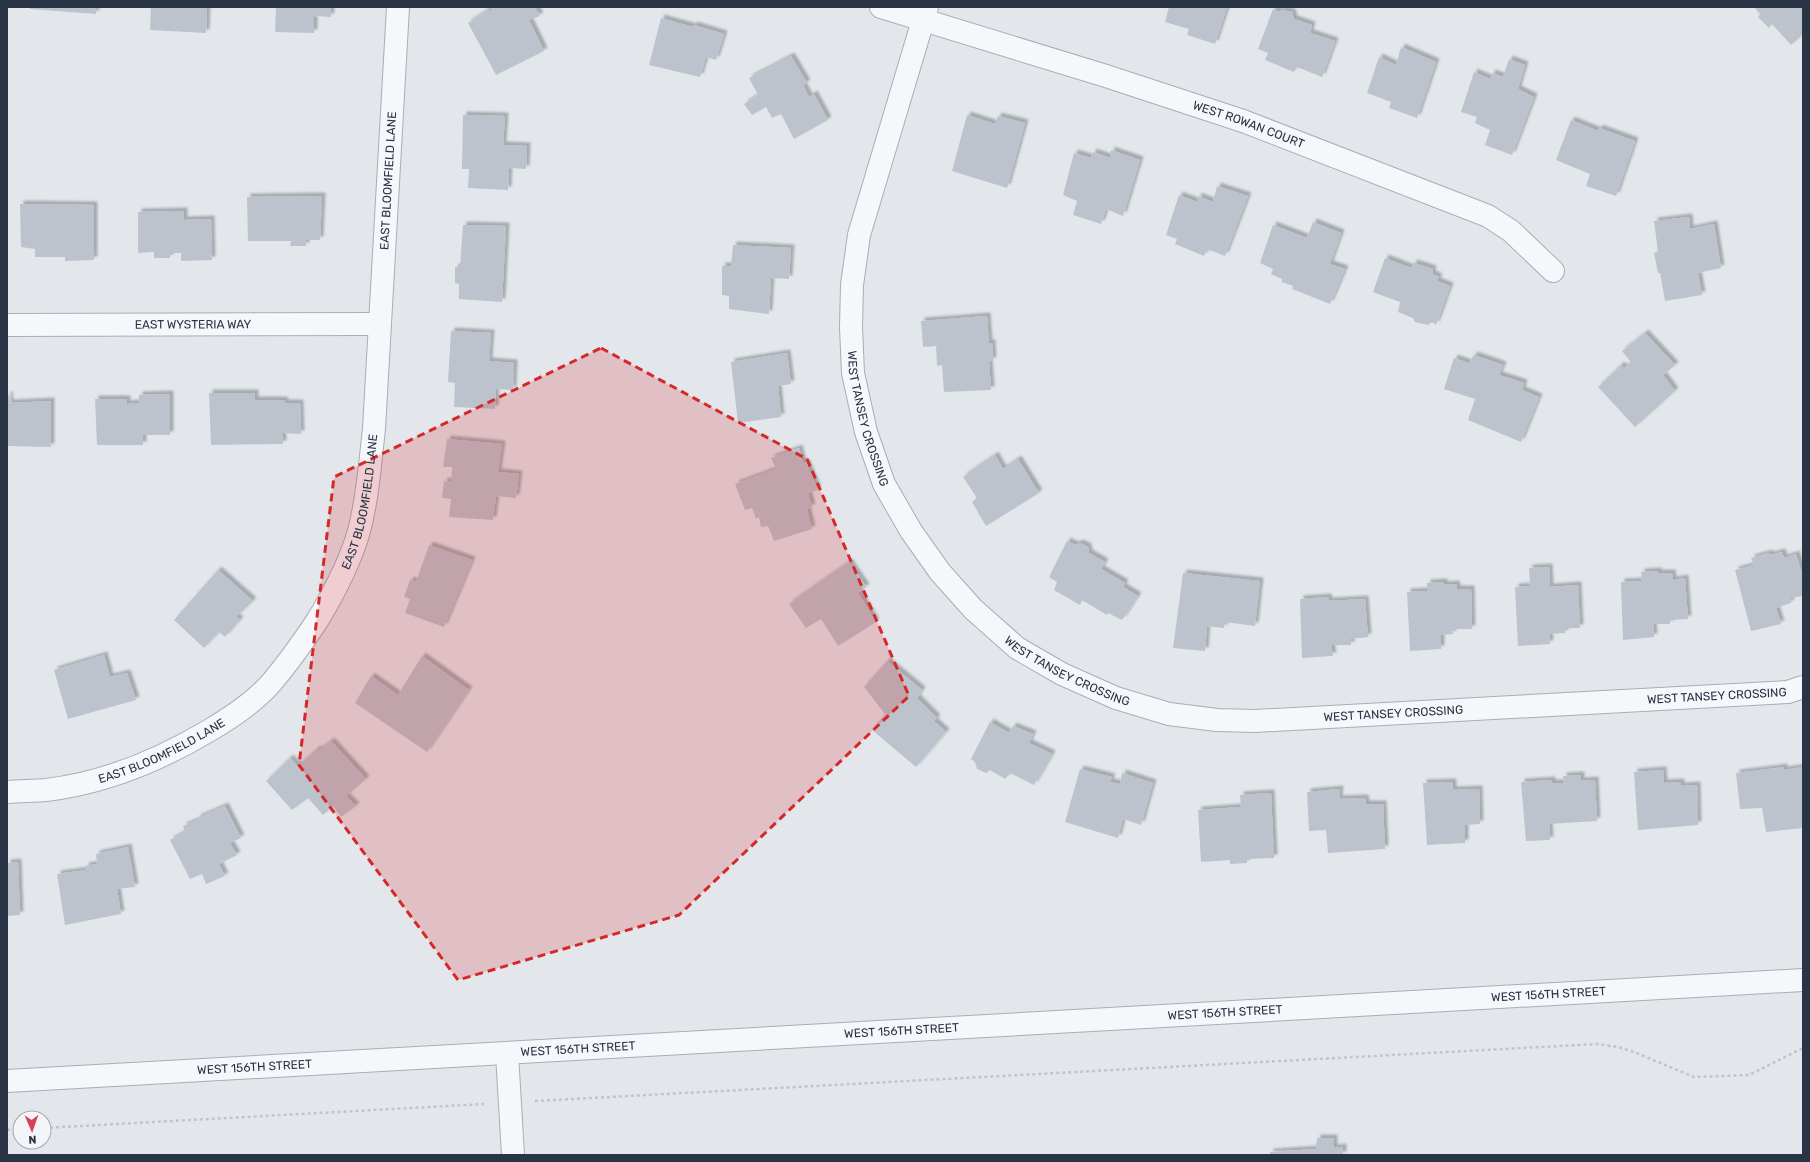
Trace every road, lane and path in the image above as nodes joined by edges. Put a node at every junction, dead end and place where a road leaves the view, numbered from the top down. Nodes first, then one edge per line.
1 (398, 7) edge
2 (881, 7) edge
3 (925, 14) edge
4 (1553, 271) dead end
5 (7, 324) edge
6 (379, 324) junction
7 (1803, 687) edge
8 (7, 792) edge
9 (1801, 979) edge
10 (1803, 1048) edge
11 (507, 1054) junction
12 (7, 1081) edge
13 (510, 1103) junction
14 (52, 1128) edge
15 (513, 1155) edge

1 - 6 street, EAST BLOOMFIELD LANE
2 - 3 street, WEST ROWAN COURT
3 - 4 street, WEST ROWAN COURT
3 - 7 street, WEST TANSEY CROSSING
5 - 6 street, EAST WYSTERIA WAY
6 - 8 street, EAST BLOOMFIELD LANE
9 - 11 street, WEST 156TH STREET
10 - 13 path
11 - 12 street, WEST 156TH STREET
11 - 13 street
13 - 14 path
13 - 15 street

